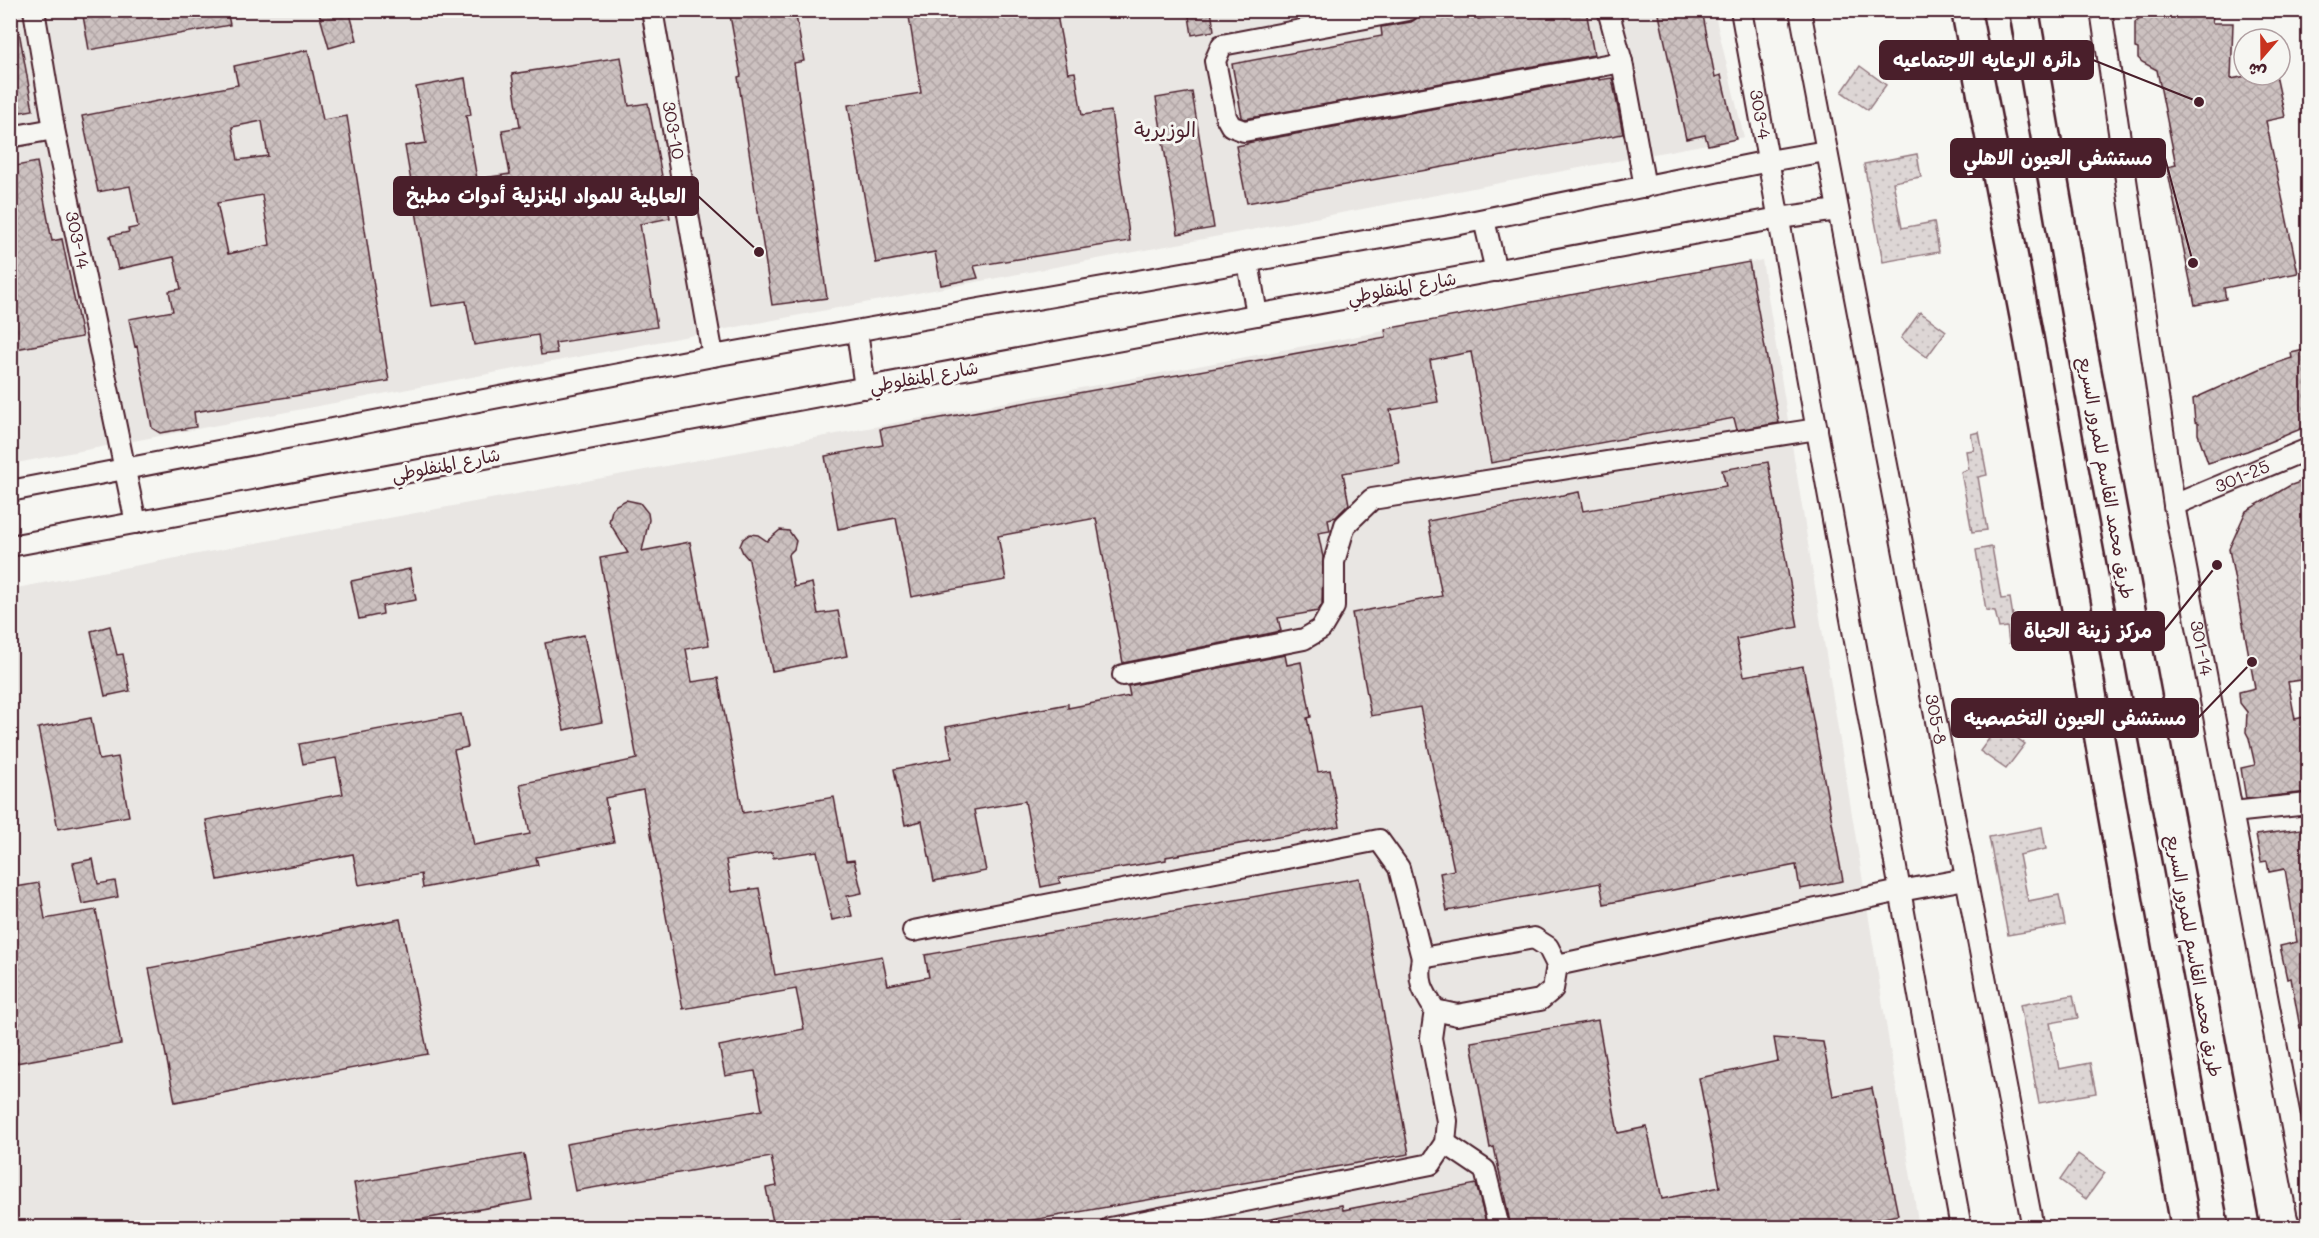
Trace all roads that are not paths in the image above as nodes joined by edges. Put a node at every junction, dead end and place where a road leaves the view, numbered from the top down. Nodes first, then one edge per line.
1 (34, 10) edge
2 (652, 10) edge
3 (1408, 10) edge
4 (1608, 10) edge
5 (1741, 10) edge
6 (1800, 10) edge
7 (1966, 10) edge
8 (2024, 10) edge
9 (2102, 10) edge
10 (1622, 62) junction
11 (54, 129) junction
12 (10, 137) edge
13 (1826, 151) junction
14 (1768, 161) junction
15 (1645, 187) junction
16 (1838, 210) junction
17 (1779, 219) junction
18 (1484, 220) junction
19 (1248, 262) junction
20 (1496, 271) junction
21 (1257, 315) junction
22 (857, 330) junction
23 (713, 356) junction
24 (865, 388) junction
25 (1817, 429) junction
26 (2308, 448) edge
27 (124, 469) junction
28 (10, 491) edge
29 (2174, 505) junction
30 (136, 523) junction
31 (10, 546) edge
32 (1123, 675) dead end
33 (2308, 804) edge
34 (2233, 812) junction
35 (1966, 879) junction
36 (1900, 891) junction
37 (913, 931) dead end
38 (1422, 958) junction
39 (1557, 965) junction
40 (1435, 1010) junction
41 (2300, 1121) edge
42 (1445, 1143) junction
43 (2308, 1212) edge
44 (1110, 1227) edge
45 (1499, 1227) edge
46 (1960, 1227) edge
47 (2033, 1227) edge
48 (2186, 1227) edge
49 (2245, 1227) edge

1 - 11 street, 303-14
2 - 23 street, 303-10
3 - 10 street
4 - 10 street
5 - 14 street, 303-4
6 - 13 street
7 - 48 highway
8 - 49 highway, طريق محمد القاسم للمرور السريع
9 - 29 street, 301-14
10 - 15 street
11 - 12 street
11 - 27 street, 303-14
13 - 14 street
13 - 16 street
14 - 15 street
14 - 17 street, 303-4
15 - 18 street
16 - 17 street, شارع المنفلوطي
16 - 35 street, 305-8
17 - 20 street, شارع المنفلوطي
17 - 25 street
18 - 19 street
18 - 20 street
19 - 21 street
19 - 22 street
20 - 21 street, شارع المنفلوطي
21 - 24 street, شارع المنفلوطي
22 - 23 street
22 - 24 street
23 - 27 street
24 - 30 street, شارع المنفلوطي
25 - 32 street
25 - 36 street
26 - 29 street, 301-25
27 - 28 street
27 - 30 street, 303-14
29 - 34 street, 301-14
30 - 31 street, شارع المنفلوطي
33 - 34 street
34 - 41 street, 301-14
35 - 36 street
35 - 47 street, 305-8
36 - 39 street
36 - 46 street
37 - 38 street
38 - 39 street
38 - 40 street
39 - 40 street
40 - 42 street
41 - 43 street, 301-14
42 - 44 street
42 - 45 street

